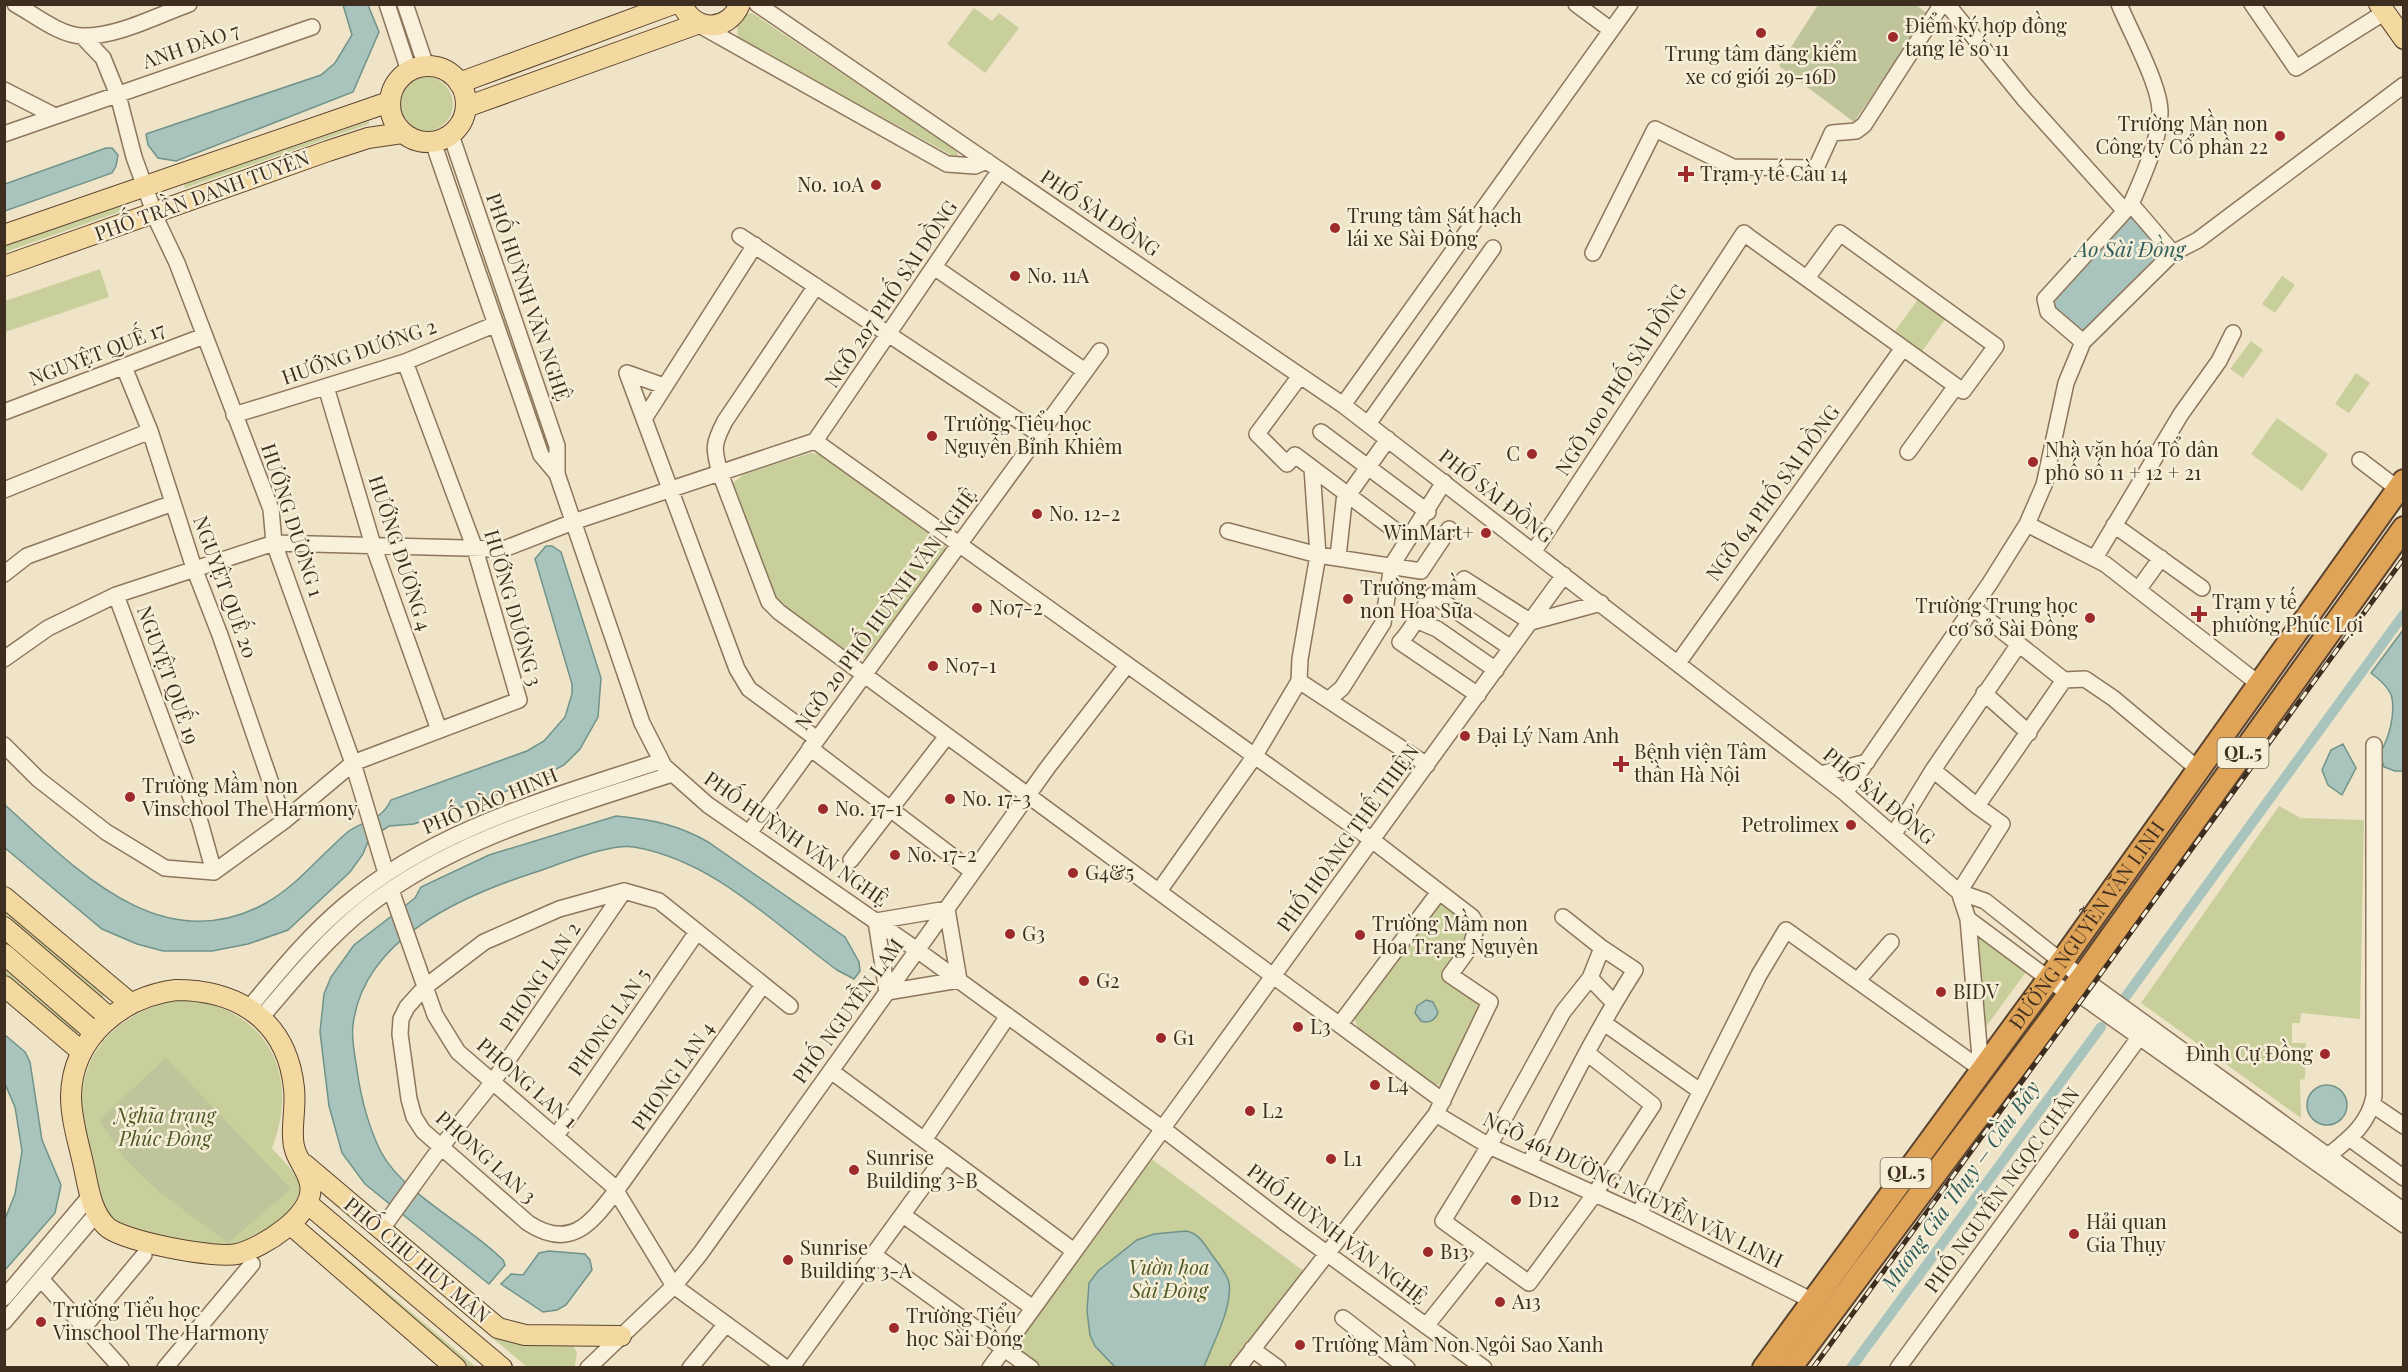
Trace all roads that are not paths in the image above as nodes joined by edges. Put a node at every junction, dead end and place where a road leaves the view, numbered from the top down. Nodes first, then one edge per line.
1 (15, 4) edge
2 (189, 4) edge
3 (387, 4) edge
4 (405, 4) edge
5 (673, 4) edge
6 (682, 4) edge
7 (740, 4) edge
8 (757, 4) edge
9 (1576, 4) edge
10 (1630, 4) edge
11 (2119, 4) edge
12 (2252, 4) edge
13 (1939, 6) edge
14 (2382, 8) edge
15 (698, 24) junction
16 (312, 27) dead end
17 (117, 30) junction
18 (1611, 30) junction
19 (82, 36) junction
20 (2403, 39) edge
21 (103, 58) junction
22 (418, 68) junction
23 (459, 83) junction
24 (2403, 85) edge
25 (4, 90) edge
26 (118, 94) junction
27 (389, 102) junction
28 (466, 107) junction
29 (55, 116) junction
30 (402, 133) junction
31 (4, 134) edge
32 (442, 139) junction
33 (987, 161) junction
34 (1000, 170) junction
35 (144, 185) junction
36 (2128, 208) junction
37 (155, 213) junction
38 (4, 235) edge
39 (740, 236) dead end
40 (755, 245) junction
41 (1493, 248) dead end
42 (1593, 253) dead end
43 (2174, 253) junction
44 (4, 266) edge
45 (934, 267) junction
46 (1807, 278) junction
47 (816, 286) junction
48 (496, 324) junction
49 (2233, 333) dead end
50 (888, 334) junction
51 (204, 336) junction
52 (2083, 342) junction
53 (1903, 348) junction
54 (1100, 351) dead end
55 (405, 362) junction
56 (124, 367) junction
57 (1085, 371) junction
58 (1300, 376) junction
59 (1956, 386) junction
60 (326, 387) junction
61 (664, 387) junction
62 (1343, 405) junction
63 (4, 412) edge
64 (234, 415) junction
65 (644, 419) junction
66 (1368, 424) junction
67 (150, 431) junction
68 (1321, 432) dead end
69 (1039, 434) junction
70 (1388, 440) junction
71 (815, 441) junction
72 (1908, 452) dead end
73 (2360, 460) dead end
74 (1312, 468) junction
75 (1367, 468) junction
76 (720, 473) junction
77 (556, 474) junction
78 (1444, 482) junction
79 (2401, 485) edge
80 (4, 490) edge
81 (669, 490) junction
82 (1345, 493) junction
83 (173, 503) junction
84 (1428, 512) junction
85 (573, 522) junction
86 (2027, 524) junction
87 (2114, 525) junction
88 (2403, 528) edge
89 (1449, 529) dead end
90 (1228, 531) dead end
91 (1408, 540) junction
92 (274, 543) junction
93 (960, 543) junction
94 (373, 545) junction
95 (476, 549) junction
96 (1534, 551) junction
97 (1318, 555) junction
98 (1338, 557) junction
99 (2095, 558) junction
100 (2161, 558) junction
101 (1392, 565) junction
102 (194, 568) junction
103 (4, 574) edge
104 (1564, 575) junction
105 (1464, 579) dead end
106 (2202, 588) dead end
107 (2138, 590) junction
108 (116, 595) junction
109 (1601, 603) junction
110 (1973, 608) junction
111 (1418, 621) junction
112 (1531, 621) junction
113 (2019, 644) junction
114 (1511, 648) junction
115 (4, 659) edge
116 (1678, 663) junction
117 (1127, 665) junction
118 (1496, 670) junction
119 (864, 675) junction
120 (2064, 680) junction
121 (1299, 681) junction
122 (2259, 684) junction
123 (1984, 693) junction
124 (1478, 695) junction
125 (1328, 700) junction
126 (439, 730) junction
127 (2029, 733) junction
128 (947, 736) junction
129 (814, 743) junction
130 (4, 745) edge
131 (2374, 745) dead end
132 (1254, 757) junction
133 (661, 761) junction
134 (1867, 762) junction
135 (353, 763) junction
136 (1427, 765) junction
137 (2198, 769) junction
138 (1933, 770) junction
139 (672, 774) junction
140 (1821, 774) junction
141 (1845, 793) junction
142 (1028, 795) junction
143 (1977, 806) junction
144 (891, 809) junction
145 (284, 821) junction
146 (748, 833) junction
147 (1894, 834) junction
148 (1372, 840) junction
149 (420, 852) junction
150 (851, 860) dead end
151 (428, 866) junction
152 (214, 872) junction
153 (973, 872) junction
154 (386, 873) junction
155 (391, 890) junction
156 (624, 891) junction
157 (1159, 891) junction
158 (1439, 892) junction
159 (1959, 892) junction
160 (4, 897) edge
161 (345, 905) junction
162 (947, 909) junction
163 (1563, 917) dead end
164 (354, 918) junction
165 (1968, 919) junction
166 (876, 921) junction
167 (4, 927) edge
168 (697, 932) junction
169 (1891, 942) dead end
170 (1602, 948) junction
171 (918, 950) junction
172 (4, 954) edge
173 (2056, 970) junction
174 (1274, 976) junction
175 (1590, 978) junction
176 (959, 980) junction
177 (1858, 980) junction
178 (763, 985) junction
179 (4, 986) edge
180 (2075, 986) junction
181 (424, 987) junction
182 (887, 992) junction
183 (130, 1003) junction
184 (1614, 1003) junction
185 (790, 1006) dead end
186 (255, 1013) junction
187 (1008, 1016) junction
188 (110, 1018) junction
189 (1604, 1023) junction
190 (1340, 1024) junction
191 (2144, 1031) junction
192 (95, 1033) junction
193 (82, 1052) junction
194 (1587, 1053) junction
195 (1981, 1070) junction
196 (831, 1071) junction
197 (492, 1083) junction
198 (1700, 1091) junction
199 (2373, 1105) junction
200 (1439, 1108) junction
201 (2403, 1126) edge
202 (1163, 1129) junction
203 (556, 1136) junction
204 (1948, 1137) junction
205 (2349, 1138) junction
206 (924, 1140) junction
207 (1490, 1146) junction
208 (441, 1147) junction
209 (945, 1156) junction
210 (2328, 1156) junction
211 (296, 1158) junction
212 (1529, 1164) junction
213 (2403, 1178) edge
214 (616, 1191) junction
215 (1594, 1195) junction
216 (307, 1203) junction
217 (94, 1204) junction
218 (2403, 1211) edge
219 (1639, 1214) junction
220 (903, 1215) junction
221 (2403, 1225) edge
222 (291, 1226) junction
223 (381, 1230) junction
224 (1074, 1251) junction
225 (1326, 1252) junction
226 (1485, 1252) junction
227 (144, 1255) dead end
228 (874, 1255) junction
229 (252, 1264) dead end
230 (41, 1279) junction
231 (674, 1286) junction
232 (4, 1298) edge
233 (1813, 1301) junction
234 (1033, 1308) junction
235 (1342, 1318) dead end
236 (4, 1322) edge
237 (726, 1324) junction
238 (84, 1326) junction
239 (1426, 1326) junction
240 (621, 1336) junction
241 (1004, 1347) junction
242 (1252, 1348) junction
243 (1466, 1354) junction
244 (121, 1368) edge
245 (165, 1368) edge
246 (456, 1368) edge
247 (502, 1368) edge
248 (588, 1368) edge
249 (690, 1368) edge
250 (788, 1368) edge
251 (990, 1368) edge
252 (1031, 1368) edge
253 (1238, 1368) edge
254 (1278, 1368) edge
255 (1407, 1368) edge
256 (1456, 1368) edge
257 (1484, 1368) edge
258 (1764, 1368) edge
259 (1790, 1368) edge
260 (1898, 1368) edge

1 - 19 street
2 - 17 street
3 - 22 street
4 - 22 street
5 - 23 main road
6 - 15 main road
7 - 15 main road
8 - 33 street, PHỐ SÀI ĐỒNG
9 - 18 street
10 - 18 street
11 - 36 street
12 - 14 street
13 - 36 street
13 - 42 street
14 - 20 main road
15 - 28 main road
15 - 33 street
16 - 26 street, ANH ĐÀO 7
17 - 19 street
17 - 21 street
18 - 62 street
19 - 21 street
21 - 26 street, HƯỚNG DƯƠNG 1
22 - 23 main road
22 - 27 main road
23 - 28 main road
24 - 43 street
25 - 29 street
26 - 29 street, ANH ĐÀO 7
26 - 35 street, HƯỚNG DƯƠNG 1
27 - 30 main road
27 - 35 main road, PHỐ TRẦN DANH TUYÊN
28 - 32 main road
29 - 31 street, ANH ĐÀO 7
30 - 32 main road
30 - 37 main road, PHỐ TRẦN DANH TUYÊN
32 - 48 street, PHỐ HUỲNH VĂN NGHỆ
32 - 77 street, PHỐ HUỲNH VĂN NGHỆ
33 - 34 street, PHỐ SÀI ĐỒNG
34 - 45 street, NGÕ 207 PHỐ SÀI ĐỒNG
34 - 58 street, PHỐ SÀI ĐỒNG
35 - 37 street, HƯỚNG DƯƠNG 1
35 - 38 main road, PHỐ TRẦN DANH TUYÊN
36 - 43 street
36 - 52 street
37 - 44 main road, PHỐ TRẦN DANH TUYÊN
37 - 51 street, HƯỚNG DƯƠNG 1
39 - 40 street
40 - 47 street
40 - 61 street
41 - 66 street
43 - 52 street
45 - 50 street, NGÕ 207 PHỐ SÀI ĐỒNG
45 - 57 street
46 - 53 street
46 - 59 street
46 - 96 street, NGÕ 100 PHỐ SÀI ĐỒNG
47 - 50 street
47 - 76 street, NGÕ 461 ĐƯỜNG NGUYỄN VĂN LINH
48 - 55 street, HƯỚNG DƯƠNG 2
48 - 77 street, PHỐ HUỲNH VĂN NGHỆ
49 - 87 street
50 - 69 street
50 - 71 street, NGÕ 207 PHỐ SÀI ĐỒNG
51 - 56 street, NGUYỆT QUẾ 17
51 - 64 street, HƯỚNG DƯƠNG 1
52 - 86 street
53 - 59 street
53 - 116 street, NGÕ 64 PHỐ SÀI ĐỒNG
54 - 57 street, NGÕ 20 PHỐ HUỲNH VĂN NGHỆ
55 - 60 street, HƯỚNG DƯƠNG 2
55 - 95 street, HƯỚNG DƯƠNG 3
56 - 63 street, NGUYỆT QUẾ 17
56 - 67 street, NGUYỆT QUẾ 20
57 - 69 street, NGÕ 20 PHỐ HUỲNH VĂN NGHỆ
58 - 62 street, PHỐ SÀI ĐỒNG
58 - 74 street
59 - 72 street
60 - 64 street, HƯỚNG DƯƠNG 2
60 - 94 street, HƯỚNG DƯƠNG 4
61 - 65 street
61 - 65 street
62 - 66 street, PHỐ SÀI ĐỒNG
64 - 92 street, HƯỚNG DƯƠNG 1
65 - 81 street
66 - 70 street, PHỐ SÀI ĐỒNG
67 - 80 street
67 - 83 street, NGUYỆT QUẾ 20
68 - 75 street
69 - 93 street, NGÕ 20 PHỐ HUỲNH VĂN NGHỆ
70 - 75 street
70 - 78 street, PHỐ SÀI ĐỒNG
71 - 76 street
71 - 93 street
73 - 79 street
74 - 82 street
74 - 97 street
75 - 82 street
75 - 84 street
76 - 81 street
76 - 119 street, NGÕ 461 ĐƯỜNG NGUYỄN VĂN LINH
77 - 85 street, PHỐ HUỲNH VĂN NGHỆ
78 - 84 street
78 - 96 street, PHỐ SÀI ĐỒNG
79 - 122 highway, ĐƯỜNG NGUYỄN VĂN LINH / QL.5
81 - 85 street
81 - 129 street
82 - 91 street
82 - 98 street
83 - 102 street, NGUYỆT QUẾ 20
83 - 103 street
84 - 91 street
85 - 95 street
85 - 133 street, PHỐ HUỲNH VĂN NGHỆ
86 - 99 street
86 - 110 street
87 - 99 street
87 - 100 street
88 - 180 highway, ĐƯỜNG NGUYỄN VĂN LINH / QL.5
89 - 101 street
90 - 97 street
91 - 101 street
92 - 94 street
92 - 102 street
92 - 135 street, HƯỚNG DƯƠNG 1
93 - 117 street
93 - 119 street, NGÕ 20 PHỐ HUỲNH VĂN NGHỆ
94 - 95 street
94 - 126 street, HƯỚNG DƯƠNG 4
95 - 126 street, HƯỚNG DƯƠNG 3
96 - 104 street, PHỐ SÀI ĐỒNG
97 - 98 street
97 - 121 street
98 - 101 street
99 - 107 street
100 - 106 street
100 - 107 street
101 - 125 street
102 - 108 street
102 - 145 street, NGUYỆT QUẾ 20
104 - 109 street, PHỐ SÀI ĐỒNG
104 - 112 street, PHỐ HOÀNG THẾ THIỆN
105 - 112 street
107 - 122 street
108 - 115 street
108 - 152 street, NGUYỆT QUẾ 19
109 - 112 street
109 - 116 street, PHỐ SÀI ĐỒNG
110 - 113 street
110 - 134 street
111 - 114 street
111 - 118 street
111 - 124 street
112 - 114 street, PHỐ HOÀNG THẾ THIỆN
113 - 120 street
113 - 123 street
114 - 118 street, PHỐ HOÀNG THẾ THIỆN
116 - 140 street, PHỐ SÀI ĐỒNG
117 - 132 street
117 - 142 street, PHỐ NGUYỄN LAM
118 - 124 street, PHỐ HOÀNG THẾ THIỆN
119 - 128 street, NGÕ 461 ĐƯỜNG NGUYỄN VĂN LINH
119 - 129 street, NGÕ 20 PHỐ HUỲNH VĂN NGHỆ
120 - 127 street
120 - 137 street
121 - 125 street
121 - 132 street
122 - 137 highway, ĐƯỜNG NGUYỄN VĂN LINH / QL.5
123 - 127 street
123 - 138 street
124 - 136 street, PHỐ HOÀNG THẾ THIỆN
125 - 136 street
126 - 135 street, HƯỚNG DƯƠNG 3
127 - 143 street
128 - 142 street, NGÕ 461 ĐƯỜNG NGUYỄN VĂN LINH
128 - 144 street
129 - 144 street
129 - 146 street, NGÕ 20 PHỐ HUỲNH VĂN NGHỆ
130 - 152 street
131 - 199 street
132 - 148 street
132 - 157 street
133 - 139 street, PHỐ HUỲNH VĂN NGHỆ
133 - 149 street, PHỐ ĐÀO HINH
134 - 140 street
134 - 141 street
135 - 145 street, HƯỚNG DƯƠNG 3
135 - 154 street, HƯỚNG DƯƠNG 1
136 - 148 street, PHỐ HOÀNG THẾ THIỆN
137 - 173 highway, ĐƯỜNG NGUYỄN VĂN LINH / QL.5
138 - 143 street
138 - 147 street
139 - 146 street, PHỐ HUỲNH VĂN NGHỆ
139 - 151 street, PHỐ ĐÀO HINH
140 - 141 street, PHỐ SÀI ĐỒNG
141 - 147 street, PHỐ SÀI ĐỒNG
142 - 153 street, PHỐ NGUYỄN LAM
142 - 157 street, NGÕ 461 ĐƯỜNG NGUYỄN VĂN LINH
143 - 159 street
144 - 150 street
144 - 153 street
145 - 152 street, HƯỚNG DƯƠNG 3
146 - 166 street, PHỐ HUỲNH VĂN NGHỆ
147 - 159 street, PHỐ SÀI ĐỒNG
148 - 158 street
148 - 174 street, PHỐ HOÀNG THẾ THIỆN
149 - 151 street
149 - 154 street, PHỐ ĐÀO HINH
151 - 155 street, PHỐ ĐÀO HINH
153 - 162 street, PHỐ NGUYỄN LAM
154 - 161 street, PHỐ ĐÀO HINH
155 - 164 street, PHỐ ĐÀO HINH
155 - 181 street, PHONG LAN 1
156 - 168 street
156 - 181 street
156 - 197 street, PHONG LAN 2
157 - 174 street, NGÕ 461 ĐƯỜNG NGUYỄN VĂN LINH
158 - 190 street
158 - 200 street
159 - 165 street, PHỐ SÀI ĐỒNG
159 - 173 street, PHỐ SÀI ĐỒNG
160 - 183 main road
161 - 164 street
161 - 186 street, PHỐ ĐÀO HINH
162 - 166 street
162 - 171 street, PHỐ NGUYỄN LAM
162 - 176 street
163 - 170 street
164 - 186 street, PHỐ ĐÀO HINH
165 - 173 street, PHỐ SÀI ĐỒNG
165 - 195 street
166 - 171 street, PHỐ HUỲNH VĂN NGHỆ
166 - 182 street
167 - 188 main road
168 - 178 street
168 - 203 street, PHONG LAN 5
169 - 177 street
170 - 175 street
170 - 184 street
171 - 176 street, PHỐ HUỲNH VĂN NGHỆ
171 - 182 street, PHỐ NGUYỄN LAM
172 - 192 main road
173 - 180 street, PHỐ SÀI ĐỒNG
173 - 180 street
173 - 195 highway, ĐƯỜNG NGUYỄN VĂN LINH / QL.5
174 - 190 street, NGÕ 461 ĐƯỜNG NGUYỄN VĂN LINH
174 - 202 street, PHỐ HOÀNG THẾ THIỆN
175 - 184 street
175 - 207 street
176 - 182 street
176 - 187 street, PHỐ HUỲNH VĂN NGHỆ
177 - 195 street
177 - 198 street
178 - 185 street
178 - 214 street, PHONG LAN 4
179 - 193 main road
180 - 191 street
180 - 191 street
180 - 204 highway, ĐƯỜNG NGUYỄN VĂN LINH / QL.5
181 - 197 street, PHONG LAN 1
181 - 208 street, PHONG LAN 3
182 - 196 street, PHỐ NGUYỄN LAM
183 - 186 main road
183 - 188 main road
184 - 189 street
186 - 211 main road
187 - 202 street, PHỐ HUỲNH VĂN NGHỆ
187 - 206 street
188 - 192 main road
189 - 194 street
189 - 198 street
190 - 200 street, NGÕ 461 ĐƯỜNG NGUYỄN VĂN LINH
191 - 210 street
191 - 221 street
191 - 260 street, PHỐ NGUYỄN NGỌC CHÂN
192 - 193 main road
193 - 217 main road
194 - 212 street
194 - 215 street
195 - 204 highway, ĐƯỜNG NGUYỄN VĂN LINH / QL.5
196 - 206 street
196 - 231 street, PHỐ NGUYỄN LAM
197 - 203 street, PHONG LAN 1
197 - 208 street, PHONG LAN 2
198 - 219 street
199 - 201 street
199 - 205 street
200 - 207 street, NGÕ 461 ĐƯỜNG NGUYỄN VĂN LINH
200 - 225 street
202 - 224 street, PHỐ HOÀNG THẾ THIỆN
202 - 225 street, PHỐ HUỲNH VĂN NGHỆ
203 - 214 street, PHONG LAN 1
204 - 233 highway, ĐƯỜNG NGUYỄN VĂN LINH / QL.5
204 - 259 highway, ĐƯỜNG NGUYỄN VĂN LINH / QL.5
205 - 210 street
205 - 213 street
206 - 209 street
207 - 212 street, NGÕ 461 ĐƯỜNG NGUYỄN VĂN LINH
207 - 226 street
208 - 214 street, PHONG LAN 3
208 - 223 street, PHONG LAN 2
209 - 220 street
209 - 224 street
210 - 218 street
211 - 216 main road
211 - 223 main road, PHỐ CHU HUY MÂN
212 - 215 street, NGÕ 461 ĐƯỜNG NGUYỄN VĂN LINH
214 - 231 street, PHONG LAN 1
215 - 219 street, NGÕ 461 ĐƯỜNG NGUYỄN VĂN LINH
215 - 226 street
216 - 222 main road
216 - 247 main road, PHỐ CHU HUY MÂN
217 - 222 main road
217 - 230 street
217 - 232 street
219 - 233 street, NGÕ 461 ĐƯỜNG NGUYỄN VĂN LINH
220 - 228 street
220 - 234 street
222 - 246 main road
223 - 240 main road, PHỐ CHU HUY MÂN
224 - 234 street, PHỐ HOÀNG THẾ THIỆN
225 - 239 street, PHỐ HUỲNH VĂN NGHỆ
225 - 242 street
226 - 239 street
227 - 238 street
228 - 241 street
228 - 250 street
229 - 245 street
230 - 236 street
230 - 238 street
231 - 237 street
231 - 240 street, PHỐ NGUYỄN LAM
233 - 258 highway, ĐƯỜNG NGUYỄN VĂN LINH / QL.5
234 - 241 street, PHỐ HOÀNG THẾ THIỆN
235 - 255 street
237 - 249 street
237 - 250 street
238 - 244 street
239 - 243 street, PHỐ HUỲNH VĂN NGHỆ
240 - 248 street, PHỐ NGUYỄN LAM
241 - 251 street, PHỐ HOÀNG THẾ THIỆN
241 - 252 street
242 - 253 street
242 - 254 street
243 - 256 street
243 - 257 street, PHỐ HUỲNH VĂN NGHỆ

